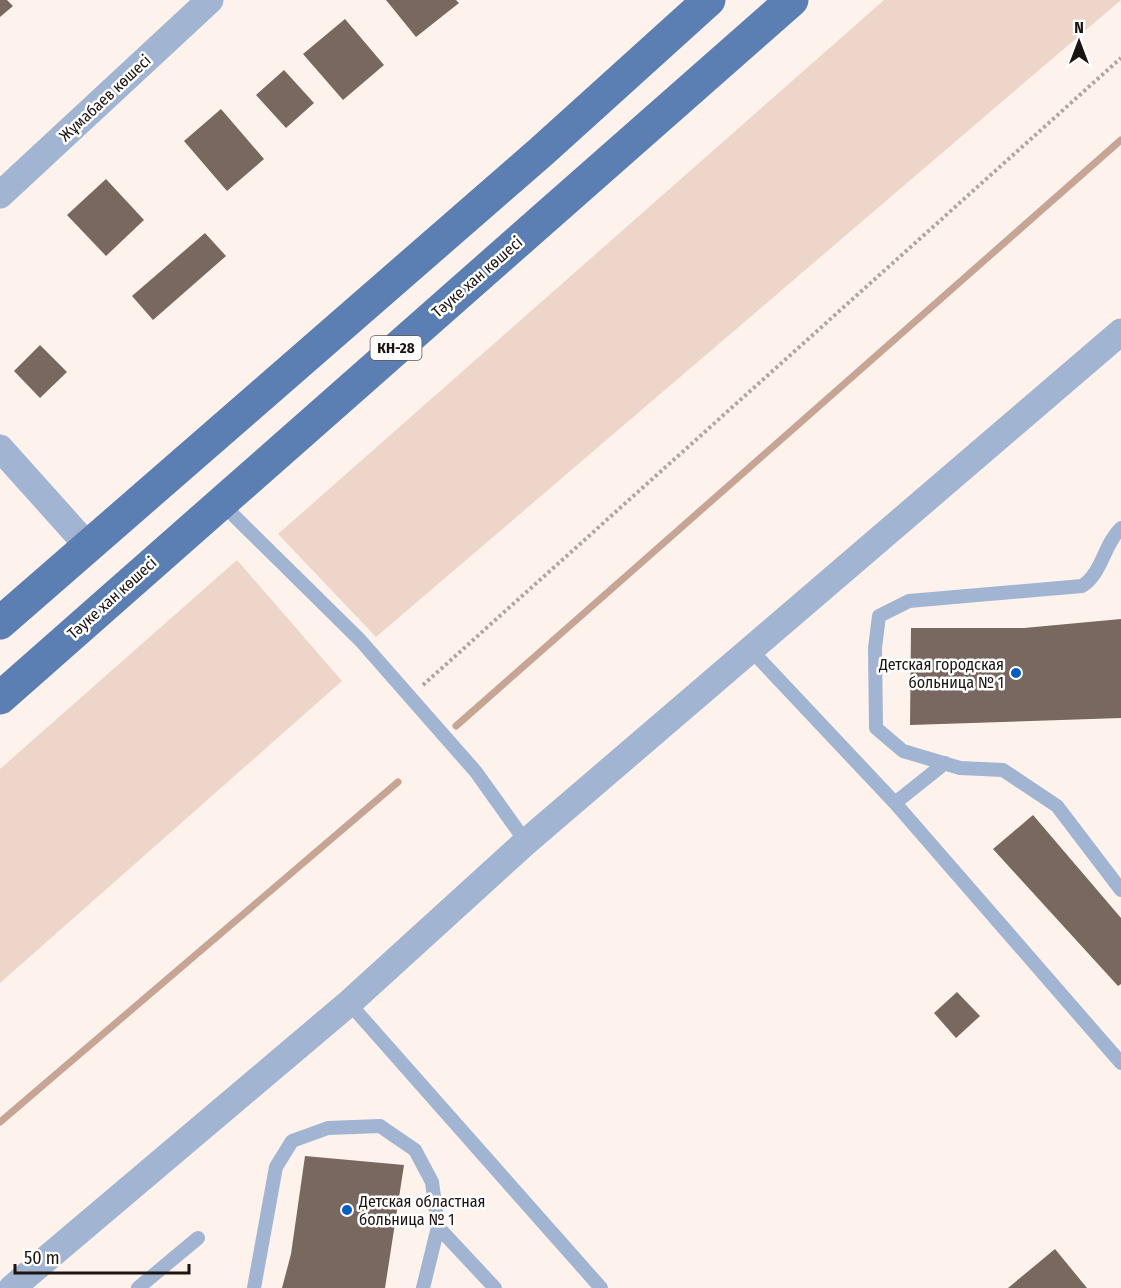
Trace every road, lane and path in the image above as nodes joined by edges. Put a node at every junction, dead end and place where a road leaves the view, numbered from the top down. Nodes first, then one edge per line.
1 (210, 0) edge
2 (709, 0) edge
3 (792, 0) edge
4 (1121, 58) edge
5 (0, 195) edge
6 (1121, 332) edge
7 (0, 447) edge
8 (219, 502) junction
9 (1121, 528) edge
10 (87, 545) junction
11 (0, 623) edge
12 (751, 650) junction
13 (410, 697) junction
14 (0, 698) edge
15 (945, 763) junction
16 (895, 803) junction
17 (526, 842) junction
18 (1121, 890) edge
19 (349, 1003) junction
20 (1121, 1063) edge
21 (438, 1227) junction
22 (198, 1238) dead end
23 (12, 1288) edge
24 (138, 1288) edge
25 (254, 1288) edge
26 (423, 1288) edge
27 (495, 1288) edge
28 (601, 1288) edge

1 - 5 street, Жұмабаев көшесі
2 - 10 main road
3 - 8 main road, Тәуке хан көшесі / КН-28
4 - 13 path
6 - 12 street
7 - 10 street
8 - 13 lane
8 - 14 main road, Тәуке хан көшесі / КН-28
9 - 15 lane
10 - 11 main road
12 - 16 lane
12 - 17 street
13 - 17 lane
15 - 16 lane
15 - 18 lane
16 - 20 lane
17 - 19 street
19 - 23 street
19 - 28 lane
21 - 25 lane
21 - 26 lane
21 - 27 lane
22 - 24 lane

